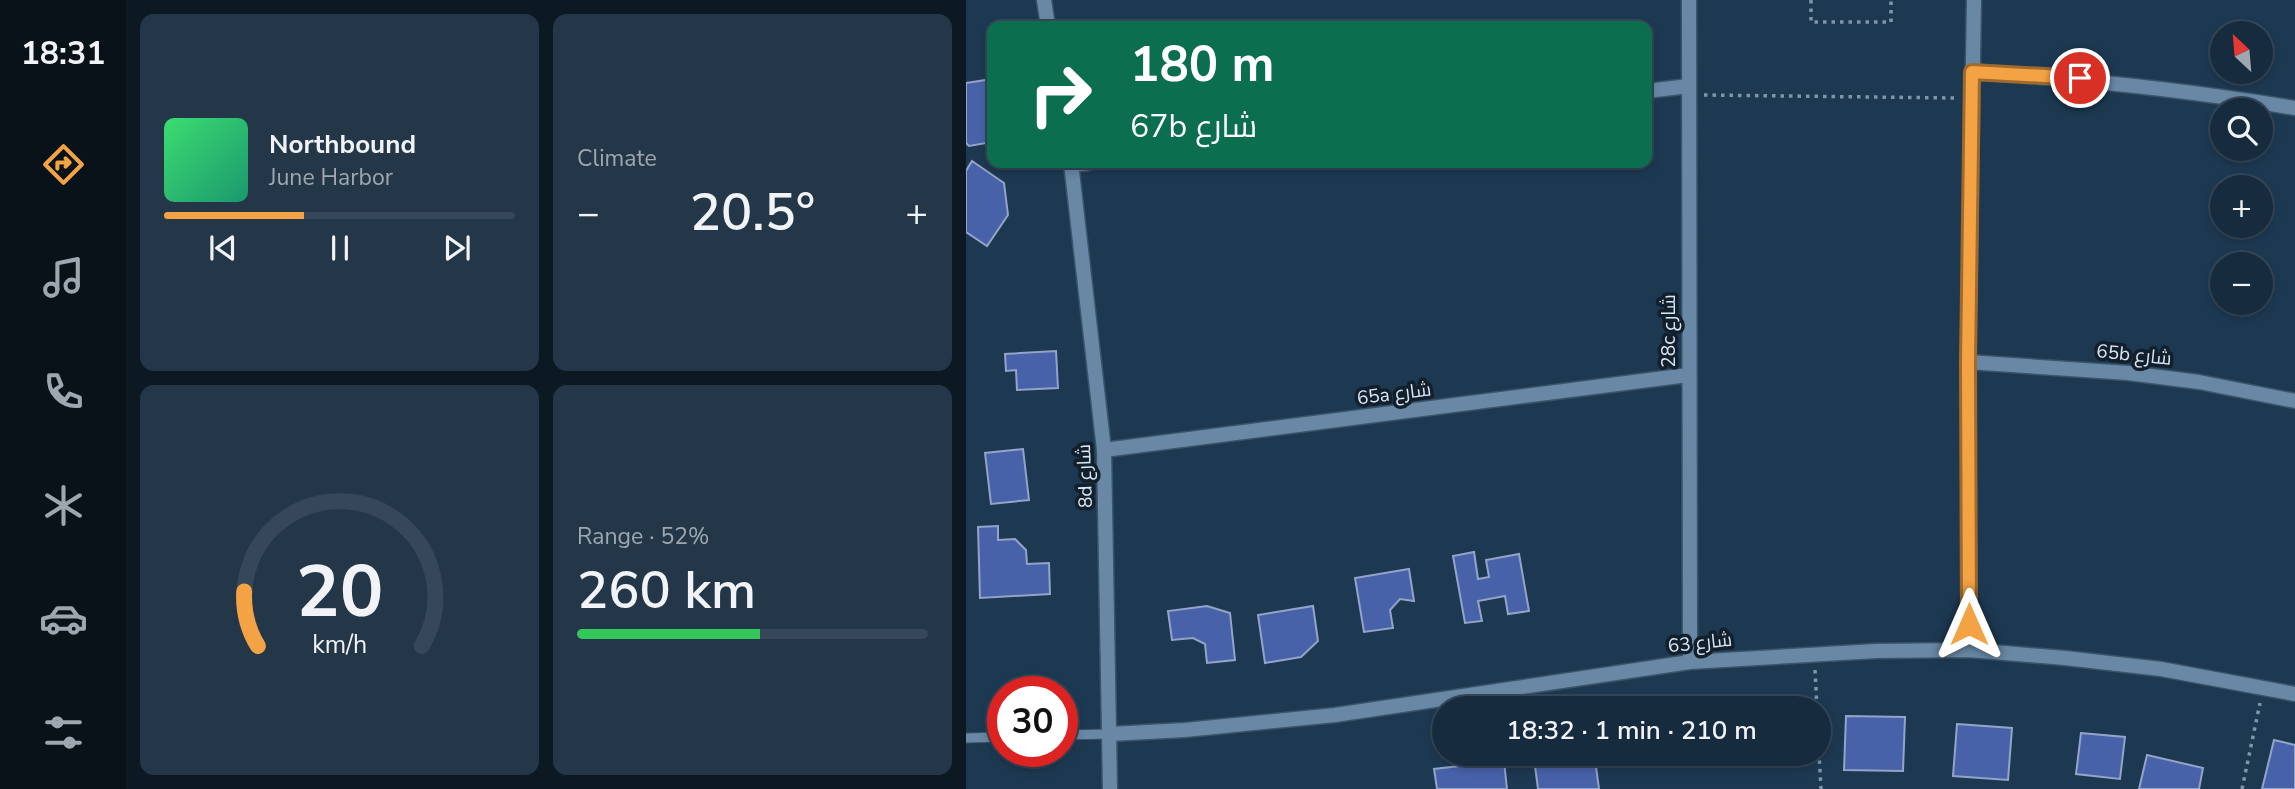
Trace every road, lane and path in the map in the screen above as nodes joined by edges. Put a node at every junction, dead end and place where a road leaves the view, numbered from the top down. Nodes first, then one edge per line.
1 (1044, 0) edge
2 (1689, 0) edge
3 (1811, 0) edge
4 (1891, 0) edge
5 (1974, 0) edge
6 (1047, 21) edge
7 (1972, 72) junction
8 (1689, 90) junction
9 (1652, 91) edge
10 (1971, 98) junction
11 (2295, 108) edge
12 (1071, 168) edge
13 (1968, 362) junction
14 (1688, 375) junction
15 (2295, 401) edge
16 (1104, 450) junction
17 (1969, 650) junction
18 (1814, 654) junction
19 (1690, 663) junction
20 (2263, 688) junction
21 (2295, 694) edge
22 (1816, 696) edge
23 (1111, 734) junction
24 (1078, 735) edge
25 (966, 737) edge
26 (987, 737) edge
27 (1820, 766) edge
28 (1110, 789) edge
29 (1821, 789) edge
30 (2242, 789) edge

1 - 6 street
2 - 8 street, 28c شارع
3 - 4 path
5 - 7 street
7 - 10 street
7 - 11 street
8 - 9 street
8 - 10 path
8 - 14 street, 28c شارع
10 - 13 street
12 - 16 street, 8d شارع
13 - 15 street, 65b شارع
13 - 17 street
14 - 16 street, 65a شارع
14 - 19 street, 28c شارع
16 - 23 street, 8d شارع
17 - 18 street, شارع 63
17 - 20 street, شارع 63
18 - 19 street, شارع 63
18 - 22 path
19 - 23 street, شارع 63
20 - 21 street, شارع 63
20 - 30 path
23 - 24 lane
23 - 28 street, 8d شارع
25 - 26 lane
27 - 29 path

